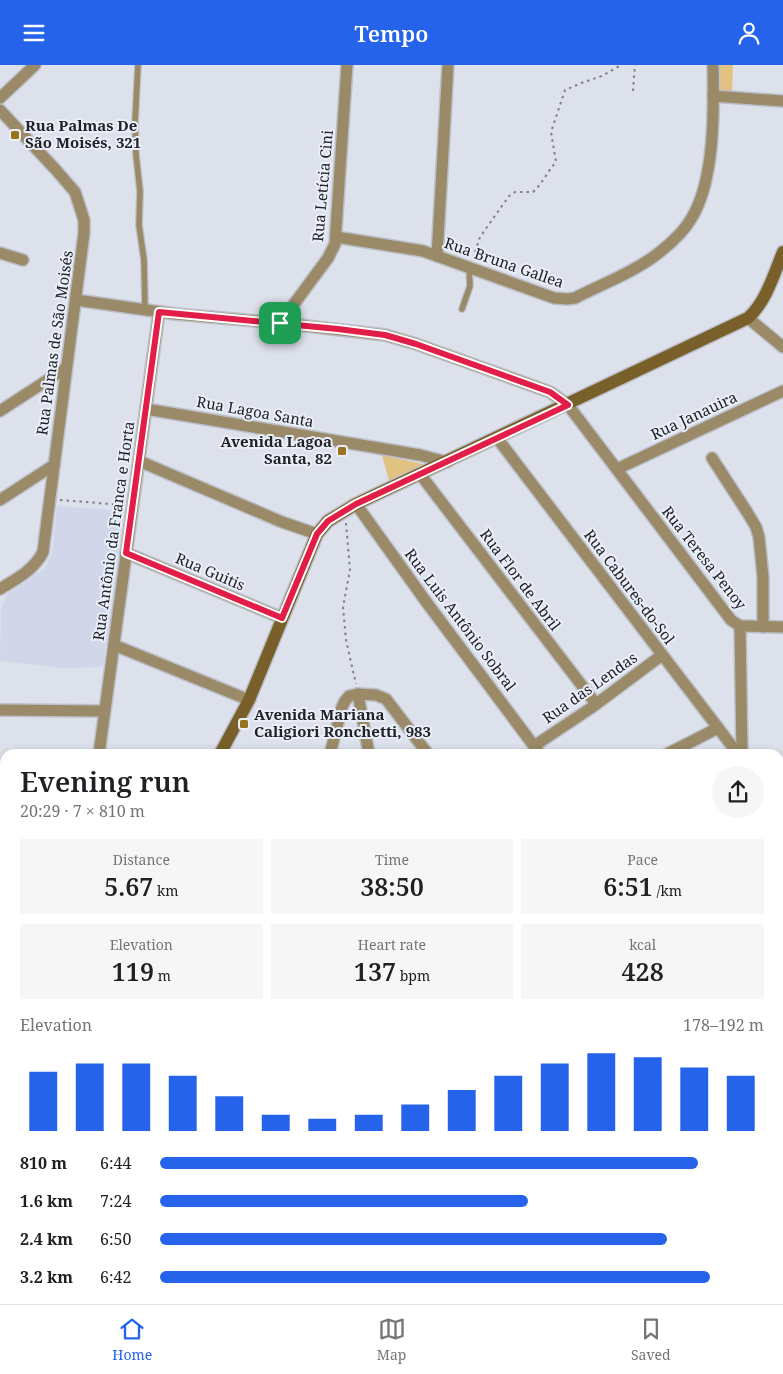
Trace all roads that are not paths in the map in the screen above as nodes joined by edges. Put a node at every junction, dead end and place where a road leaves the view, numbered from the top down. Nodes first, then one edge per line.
1 (35, 65) edge
2 (138, 65) edge
3 (347, 65) edge
4 (448, 65) edge
5 (713, 65) edge
6 (714, 96) junction
7 (0, 98) edge
8 (783, 101) edge
9 (0, 110) edge
10 (336, 237) junction
11 (783, 252) edge
12 (0, 253) edge
13 (437, 256) junction
14 (23, 260) dead end
15 (469, 268) junction
16 (76, 300) junction
17 (144, 309) junction
18 (462, 309) dead end
19 (159, 312) junction
20 (748, 318) junction
21 (280, 323) junction
22 (783, 347) edge
23 (66, 368) junction
24 (783, 391) edge
25 (568, 405) junction
26 (146, 409) junction
27 (0, 411) edge
28 (497, 438) junction
29 (712, 458) dead end
30 (138, 461) junction
31 (448, 462) junction
32 (54, 465) junction
33 (617, 469) junction
34 (420, 474) junction
35 (0, 500) edge
36 (350, 507) junction
37 (317, 534) junction
38 (126, 553) junction
39 (0, 589) edge
40 (282, 618) junction
41 (740, 626) junction
42 (763, 627) junction
43 (783, 627) edge
44 (114, 645) junction
45 (662, 655) junction
46 (358, 694) junction
47 (249, 700) junction
48 (596, 704) junction
49 (0, 710) edge
50 (104, 711) junction
51 (718, 727) junction
52 (100, 749) edge
53 (223, 749) edge
54 (331, 749) edge
55 (368, 749) edge
56 (424, 749) edge
57 (536, 749) edge
58 (538, 749) edge
59 (676, 749) edge
60 (734, 749) edge
61 (742, 749) edge

1 - 7 street
2 - 17 lane
3 - 10 street, Rua Letícia Cini
4 - 13 street
5 - 6 street, Rua Bruna Gallea
6 - 8 street
6 - 15 street, Rua Bruna Gallea
9 - 16 street, Rua Palmas de São Moisés
10 - 13 street, Rua Bruna Gallea
10 - 21 street, Rua Letícia Cini
11 - 20 street
12 - 14 street
13 - 15 street, Rua Bruna Gallea
15 - 18 lane
16 - 17 street, Rua Teresa Penoy
16 - 23 street, Rua Palmas de São Moisés
17 - 19 street, Rua Teresa Penoy
19 - 21 street, Rua Teresa Penoy
19 - 26 street, Rua Antônio da Franca e Horta
20 - 22 street
20 - 25 street
21 - 25 street, Rua Teresa Penoy
23 - 27 street
23 - 32 street, Rua Palmas de São Moisés
24 - 33 street, Rua Janauira
25 - 28 street
25 - 33 street, Rua Teresa Penoy
26 - 30 street, Rua Antônio da Franca e Horta
26 - 31 street, Rua Lagoa Santa
28 - 31 street
28 - 45 street, Rua Cabures-do-Sol
29 - 42 street
30 - 37 street
30 - 38 street, Rua Antônio da Franca e Horta
31 - 34 street
32 - 35 street
32 - 39 street, Rua Palmas de São Moisés
33 - 41 street, Rua Teresa Penoy
34 - 36 street
34 - 48 street, Rua Flor de Abril
36 - 37 street
36 - 57 street, Rua Luis Antônio Sobral
37 - 40 street
38 - 40 street, Rua Guitis
38 - 44 street, Rua Antônio da Franca e Horta
40 - 47 street
41 - 42 street
41 - 61 street, Rua Teresa Penoy
42 - 43 street
44 - 47 street
44 - 50 street, Rua Antônio da Franca e Horta
45 - 48 street, Rua das Lendas
45 - 51 street, Rua Cabures-do-Sol
46 - 54 street
46 - 55 street
46 - 56 street
47 - 53 street
48 - 58 street, Rua das Lendas
49 - 50 street
50 - 52 street, Rua Antônio da Franca e Horta
51 - 59 street
51 - 60 street, Rua Cabures-do-Sol

